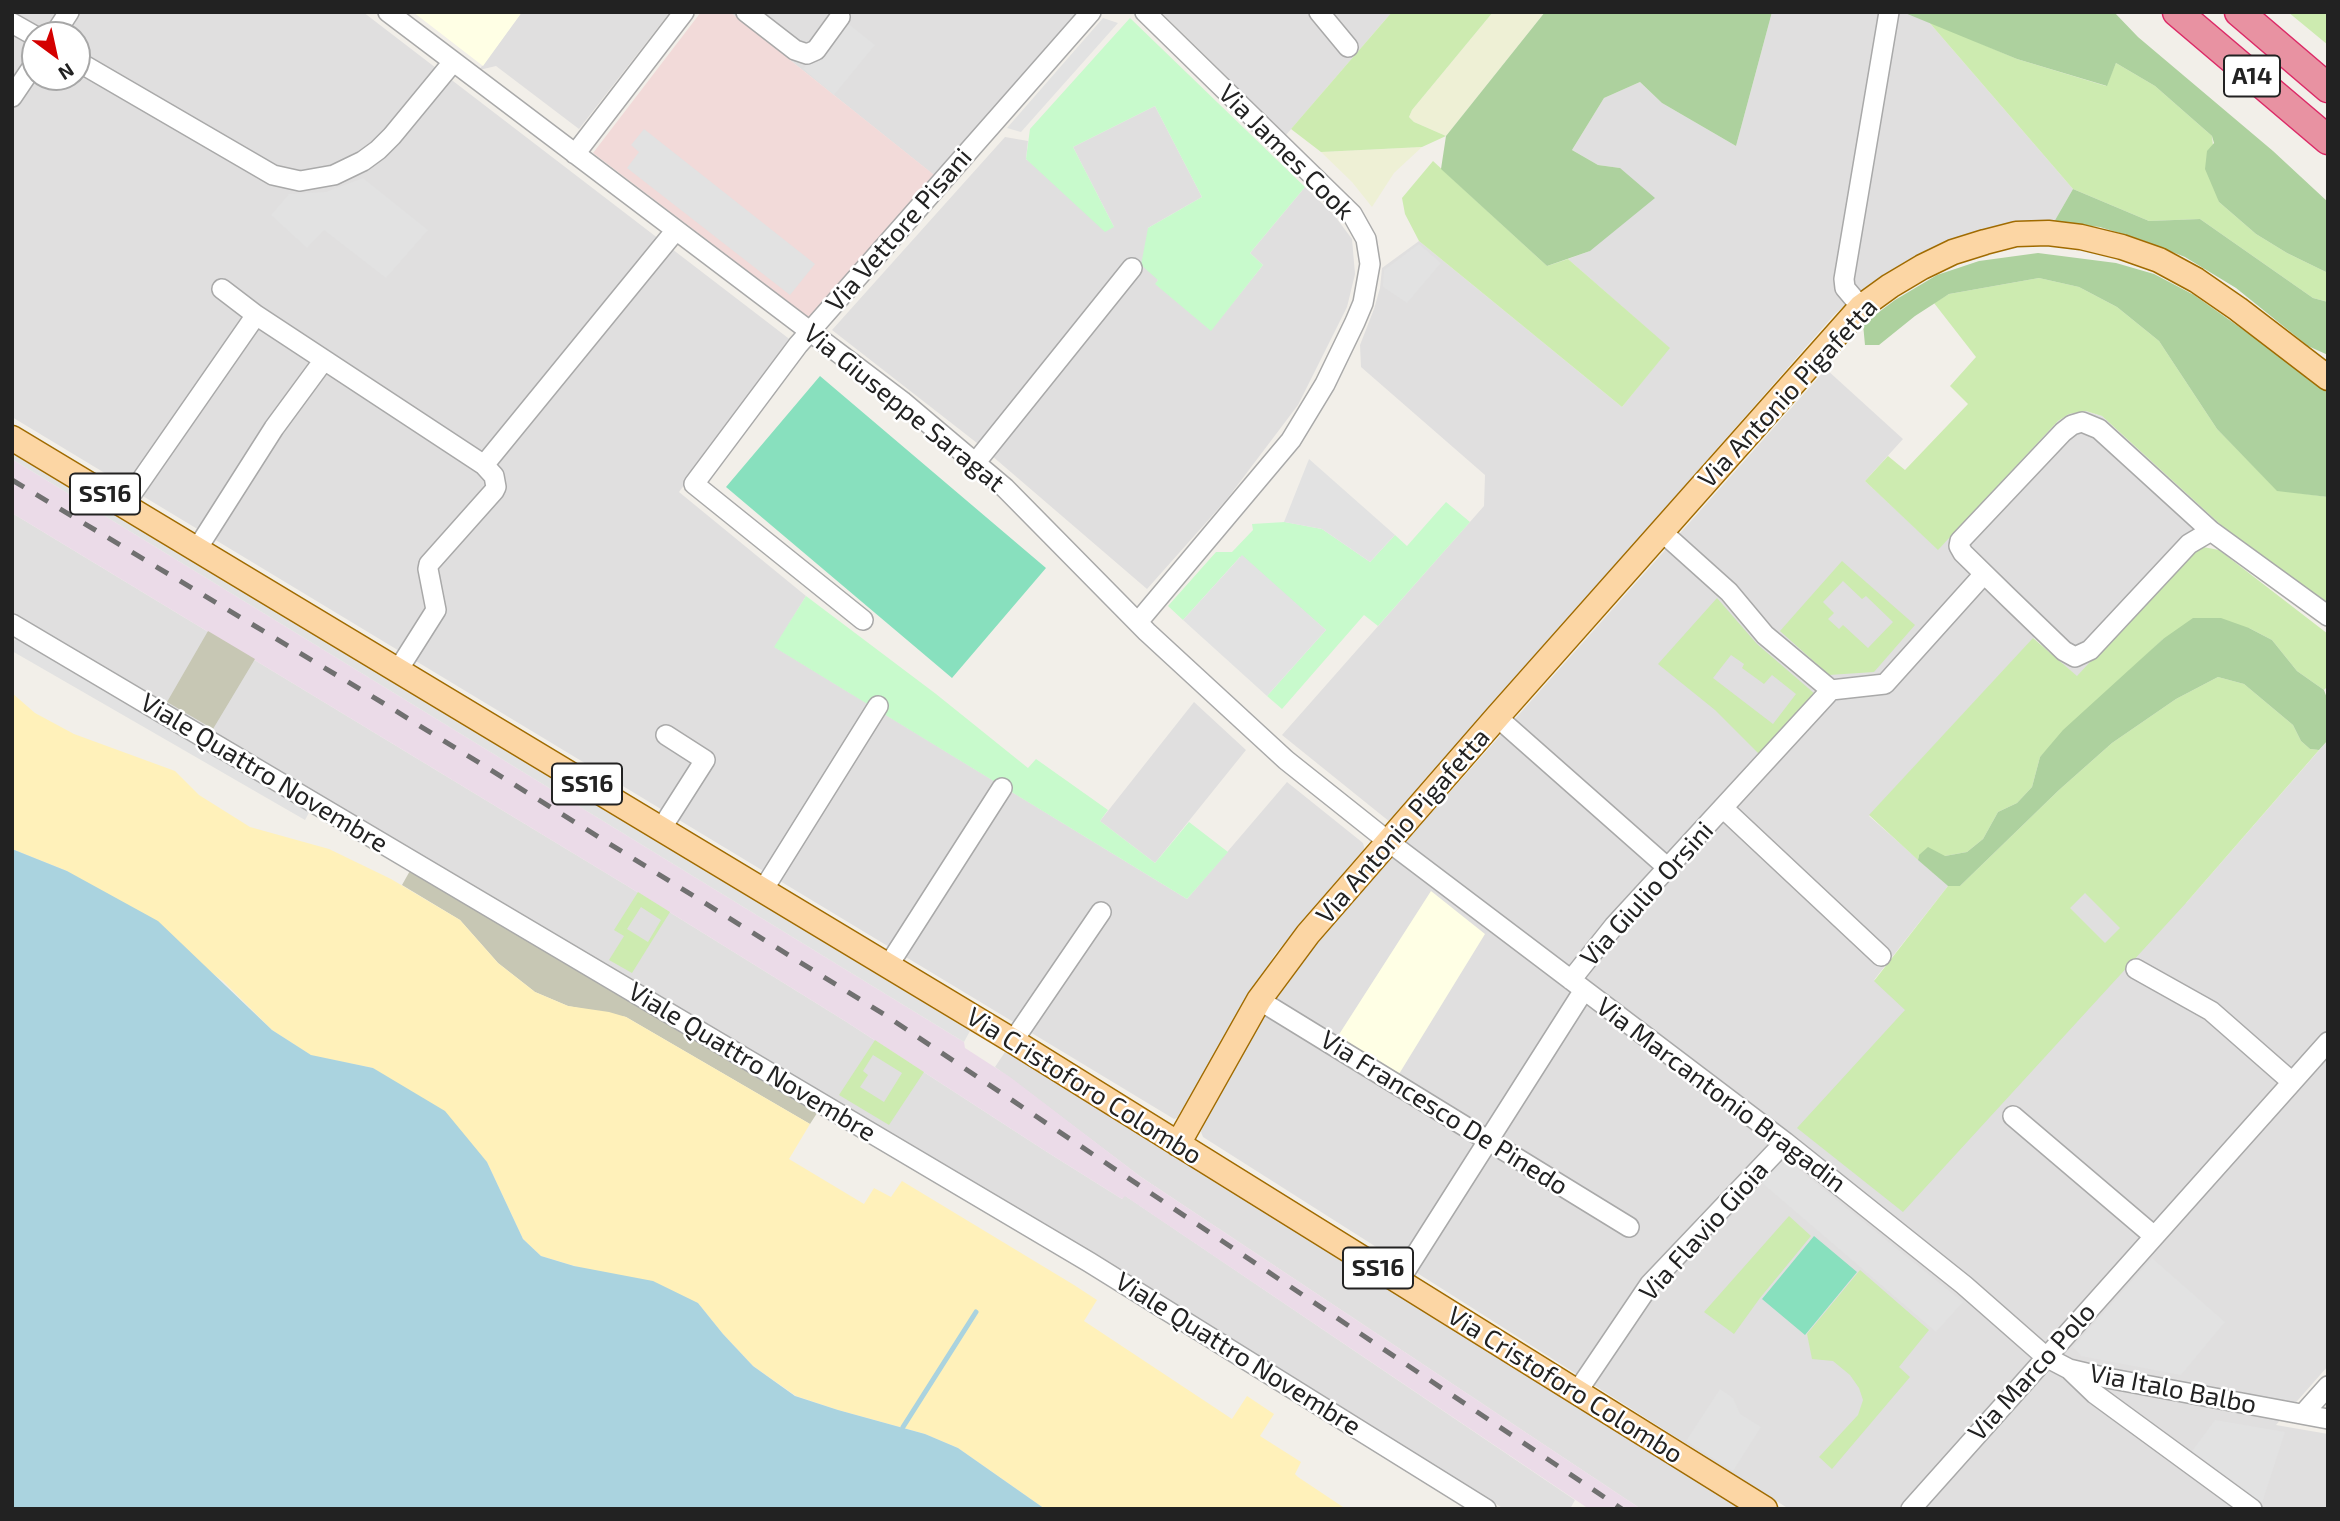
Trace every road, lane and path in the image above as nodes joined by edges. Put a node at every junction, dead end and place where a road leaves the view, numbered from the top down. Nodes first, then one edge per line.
1 (388, 12) edge
2 (684, 12) edge
3 (746, 12) edge
4 (1091, 12) edge
5 (1145, 12) edge
6 (1319, 12) edge
7 (1889, 12) edge
8 (2177, 12) edge
9 (2239, 12) edge
10 (840, 17) dead end
11 (1348, 47) dead end
12 (453, 62) junction
13 (91, 69) edge
14 (2328, 88) edge
15 (2328, 140) edge
16 (575, 154) junction
17 (676, 230) junction
18 (1132, 268) dead end
19 (222, 289) dead end
20 (1861, 307) junction
21 (256, 315) junction
22 (810, 331) junction
23 (324, 360) junction
24 (2316, 363) edge
25 (2328, 378) edge
26 (12, 438) edge
27 (976, 462) junction
28 (484, 465) junction
29 (124, 505) junction
30 (1661, 531) junction
31 (2211, 531) junction
32 (197, 550) junction
33 (1984, 574) junction
34 (2328, 617) edge
35 (863, 620) dead end
36 (1138, 622) junction
37 (12, 624) edge
38 (398, 670) junction
39 (1830, 690) junction
40 (878, 706) dead end
41 (1497, 717) junction
42 (666, 736) dead end
43 (1002, 788) dead end
44 (1723, 808) junction
45 (661, 829) junction
46 (1389, 842) junction
47 (1668, 868) junction
48 (763, 890) junction
49 (1101, 912) dead end
50 (1881, 956) dead end
51 (888, 966) junction
52 (2136, 969) dead end
53 (1577, 985) junction
54 (1259, 1000) junction
55 (1013, 1041) junction
56 (2328, 1042) edge
57 (2292, 1082) junction
58 (2013, 1116) dead end
59 (1488, 1141) junction
60 (1785, 1142) junction
61 (1178, 1144) junction
62 (1629, 1227) dead end
63 (2154, 1236) junction
64 (1399, 1281) junction
65 (2046, 1357) junction
66 (2068, 1369) junction
67 (2328, 1386) edge
68 (1577, 1392) junction
69 (2303, 1414) junction
70 (2328, 1419) edge
71 (1486, 1509) edge
72 (1765, 1509) edge
73 (1911, 1509) edge
74 (2252, 1509) edge

1 - 12 street, Via Giuseppe Saragat
2 - 16 street
3 - 10 street
4 - 22 street, Via Vettore Pisani
5 - 36 street, Via James Cook
6 - 11 street
7 - 20 street
8 - 15 highway, A14
9 - 14 highway, A14
12 - 13 street
12 - 16 street, Via Giuseppe Saragat
16 - 17 street, Via Giuseppe Saragat
17 - 22 street, Via Giuseppe Saragat
17 - 28 street
18 - 27 street
19 - 21 street
20 - 24 main road, Via Antonio Pigafetta
20 - 30 main road, Via Antonio Pigafetta
21 - 23 street
21 - 29 street
22 - 27 street, Via Giuseppe Saragat
22 - 35 street, Via Vettore Pisani
23 - 28 street
23 - 32 street
24 - 25 main road, Via Antonio Pigafetta
26 - 29 main road, Via Cristoforo Colombo / SS16
27 - 36 street, Via Giuseppe Saragat
28 - 38 street
29 - 32 main road, Via Cristoforo Colombo / SS16
30 - 39 street
30 - 41 main road, Via Antonio Pigafetta
31 - 33 street
31 - 33 street
31 - 34 street
32 - 38 main road, Via Cristoforo Colombo / SS16
33 - 39 street
36 - 46 street, Via Giuseppe Saragat
37 - 71 street, Viale Quattro Novembre
38 - 45 main road, Via Cristoforo Colombo / SS16
39 - 44 street, Via Giulio Orsini
40 - 48 street
41 - 46 main road, Via Antonio Pigafetta
41 - 47 street
42 - 45 street
43 - 51 street
44 - 47 street, Via Giulio Orsini
44 - 50 street, Via Giulio Orsini
45 - 48 main road, Via Cristoforo Colombo / SS16
46 - 53 street, Via Marcantonio Bragadin
46 - 54 main road, Via Antonio Pigafetta
47 - 53 street, Via Giulio Orsini
48 - 51 main road, Via Cristoforo Colombo / SS16
49 - 55 street
51 - 55 main road, Via Cristoforo Colombo / SS16
52 - 57 street
53 - 59 street, Via Giulio Orsini
53 - 60 street, Via Marcantonio Bragadin
54 - 59 street, Via Francesco De Pinedo
54 - 61 main road, Via Antonio Pigafetta
55 - 61 main road, Via Cristoforo Colombo / SS16
56 - 57 street, Via Marco Polo
57 - 63 street, Via Marco Polo
58 - 63 street
59 - 62 street, Via Francesco De Pinedo
59 - 64 street, Via Giulio Orsini
60 - 65 street, Via Marcantonio Bragadin
60 - 68 street, Via Flavio Gioia
61 - 64 main road, Via Cristoforo Colombo / SS16
63 - 65 street, Via Marco Polo
64 - 68 main road, Via Cristoforo Colombo / SS16
65 - 66 street, Via Italo Balbo
65 - 73 street, Via Marco Polo
66 - 69 street, Via Italo Balbo
66 - 74 street
67 - 69 street
68 - 72 main road, Via Cristoforo Colombo / SS16
69 - 70 street, Via Italo Balbo

